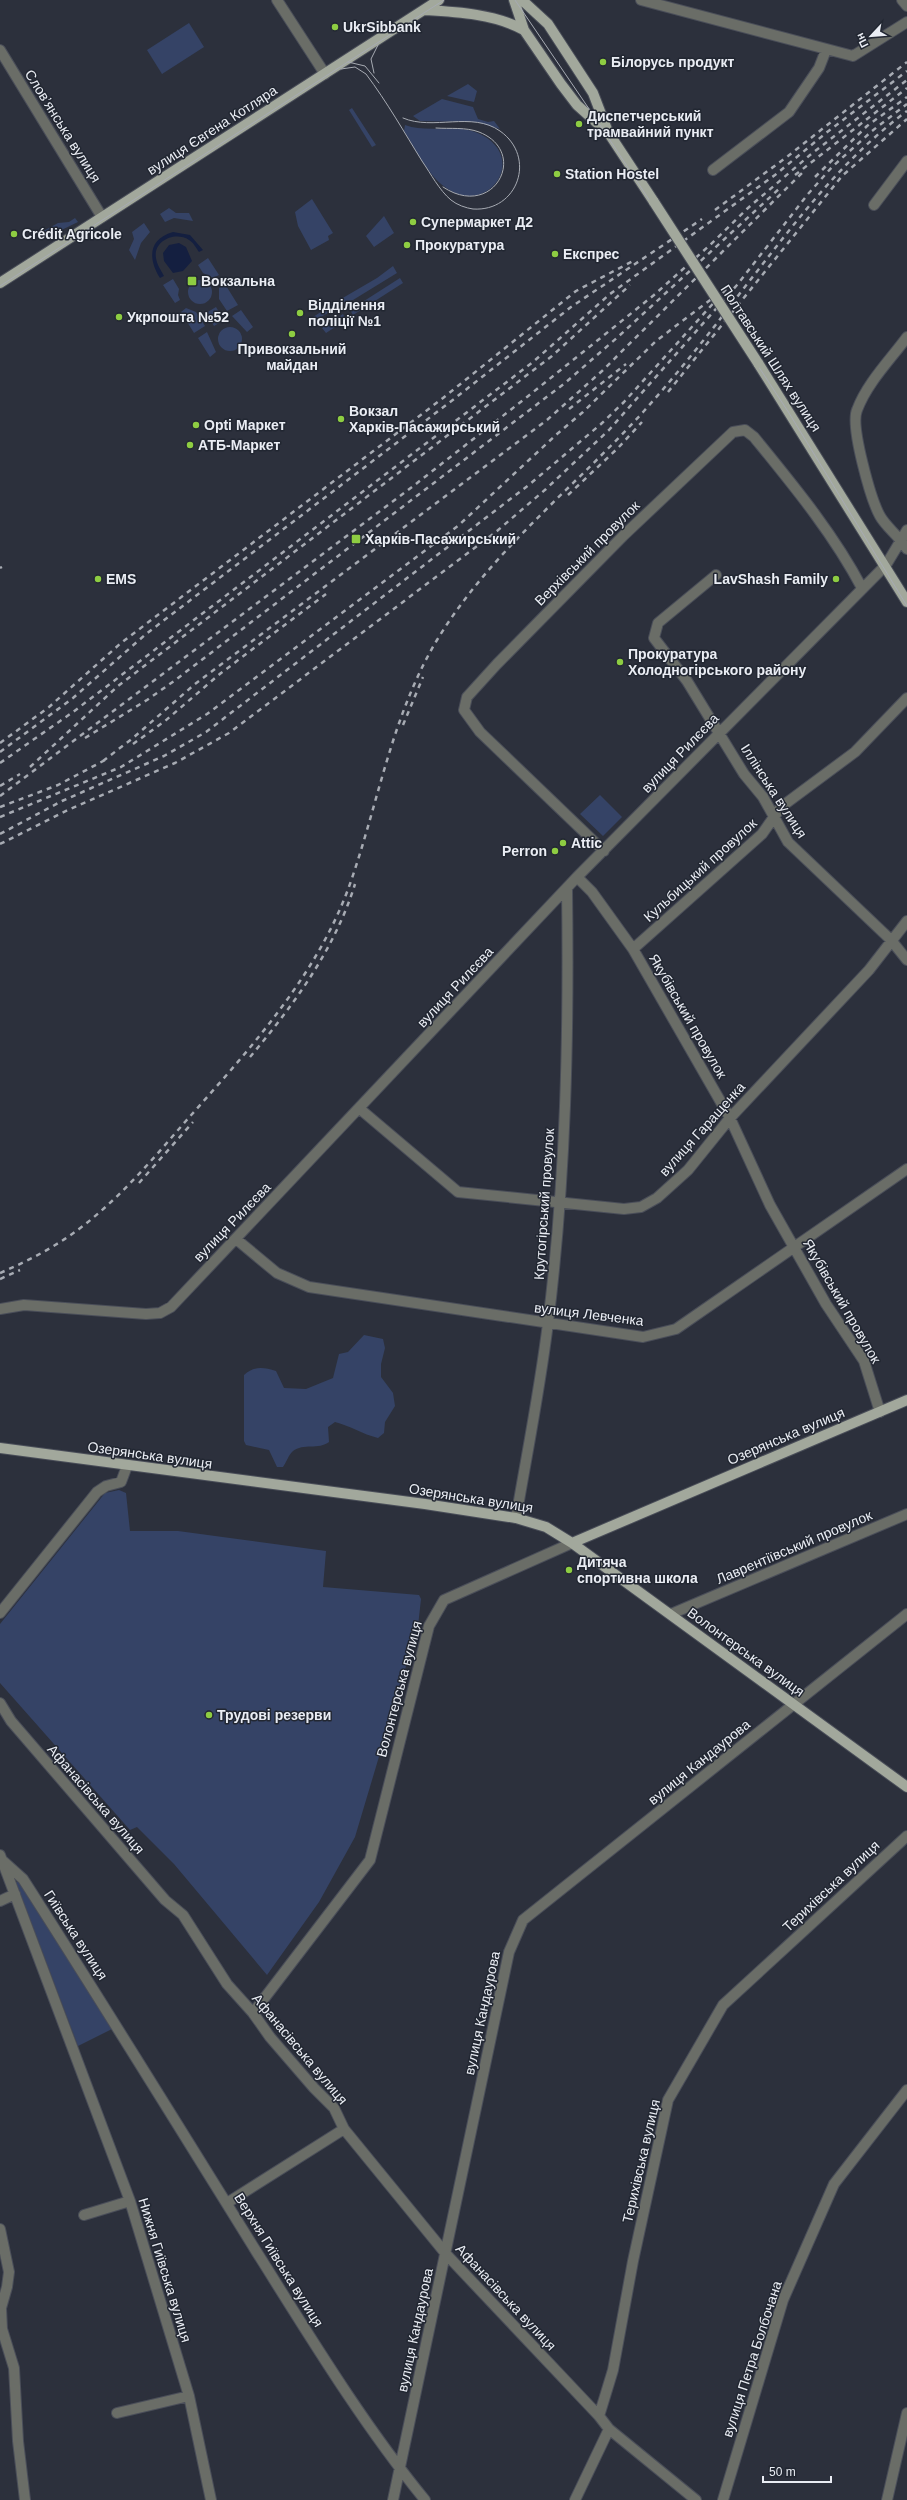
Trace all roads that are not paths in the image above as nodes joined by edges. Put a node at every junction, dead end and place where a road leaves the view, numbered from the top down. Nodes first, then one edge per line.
1 (277, 0) edge
2 (439, 0) edge
3 (514, 0) edge
4 (522, 0) edge
5 (641, 0) edge
6 (902, 0) edge
7 (907, 6) edge
8 (424, 10) junction
9 (907, 22) edge
10 (524, 30) junction
11 (0, 50) edge
12 (826, 50) junction
13 (325, 74) junction
14 (608, 132) junction
15 (907, 161) edge
16 (713, 170) dead end
17 (874, 205) dead end
18 (102, 217) junction
19 (0, 283) edge
20 (907, 337) edge
21 (907, 530) edge
22 (901, 540) junction
23 (907, 549) edge
24 (884, 566) junction
25 (716, 575) dead end
26 (862, 588) junction
27 (907, 602) edge
28 (907, 698) edge
29 (720, 732) junction
30 (774, 816) junction
31 (604, 851) junction
32 (577, 877) junction
33 (567, 888) junction
34 (907, 921) edge
35 (891, 940) junction
36 (633, 949) junction
37 (907, 960) edge
38 (360, 1109) junction
39 (730, 1118) junction
40 (907, 1169) edge
41 (560, 1202) junction
42 (236, 1239) junction
43 (794, 1245) junction
44 (0, 1309) edge
45 (548, 1324) junction
46 (907, 1400) edge
47 (880, 1412) junction
48 (0, 1448) edge
49 (127, 1466) junction
50 (907, 1514) edge
51 (516, 1518) junction
52 (572, 1543) junction
53 (0, 1613) edge
54 (670, 1614) junction
55 (907, 1614) edge
56 (0, 1702) edge
57 (794, 1704) junction
58 (907, 1787) edge
59 (907, 1836) edge
60 (1, 1858) edge
61 (15, 1894) junction
62 (0, 1901) edge
63 (254, 2013) junction
64 (120, 2029) joint
65 (74, 2053) joint
66 (907, 2090) edge
67 (344, 2129) junction
68 (130, 2201) junction
69 (227, 2203) junction
70 (84, 2215) dead end
71 (0, 2229) edge
72 (446, 2254) junction
73 (189, 2396) junction
74 (117, 2413) dead end
75 (907, 2414) edge
76 (599, 2416) junction
77 (609, 2430) junction
78 (399, 2468) junction
79 (25, 2500) edge
80 (211, 2500) edge
81 (393, 2500) edge
82 (425, 2500) edge
83 (575, 2500) edge
84 (696, 2500) edge
85 (723, 2500) edge
86 (886, 2500) edge

1 - 13 street
2 - 8 main road, вулиця Євгена Котляра
3 - 10 main road, Полтавський Шлях вулиця
4 - 14 main road, Полтавський Шлях вулиця
5 - 12 street
6 - 7 street
8 - 10 main road
8 - 13 main road, вулиця Євгена Котляра
9 - 12 street
10 - 14 main road, Полтавський Шлях вулиця
11 - 18 street, Слов’янська вулиця
12 - 16 street
13 - 18 main road, вулиця Євгена Котляра
14 - 24 main road, Полтавський Шлях вулиця, bridge
15 - 17 street
18 - 19 main road, вулиця Євгена Котляра
20 - 22 street
21 - 22 street, вулиця Рилєєва
22 - 23 street
22 - 24 street, вулиця Рилєєва
24 - 26 street, вулиця Рилєєва
24 - 27 main road, Полтавський Шлях вулиця
25 - 29 street, Іллінська вулиця
26 - 29 street, вулиця Рилєєва
26 - 31 street, Верхівський провулок
28 - 30 street, Кульбицький провулок
29 - 30 street, Іллінська вулиця
29 - 31 street, вулиця Рилєєва
30 - 35 street, Іллінська вулиця
30 - 36 street, Кульбицький провулок
31 - 32 street, вулиця Рилєєва
32 - 33 street, вулиця Рилєєва
32 - 36 street, Якубівський провулок
33 - 38 street, вулиця Рилєєва
33 - 41 street, Крутогірський провулок
34 - 35 street, вулиця Гаращенка
35 - 37 street, Іллінська вулиця
35 - 39 street, вулиця Гаращенка
36 - 39 street, Якубівський провулок
38 - 41 street, вулиця Гаращенка
38 - 42 street, вулиця Рилєєва
39 - 41 street, вулиця Гаращенка
39 - 43 street, Якубівський провулок
40 - 43 street, вулиця Левченка
41 - 45 street, Крутогірський провулок
42 - 44 street, вулиця Рилєєва
42 - 45 street, вулиця Левченка
43 - 45 street, вулиця Левченка
43 - 47 street, Якубівський провулок
45 - 51 street, Крутогірський провулок
46 - 47 main road, Озерянська вулиця
47 - 52 main road, Озерянська вулиця
48 - 49 main road, Озерянська вулиця
49 - 51 main road, Озерянська вулиця
49 - 53 street
50 - 54 street, Лаврентіївський провулок
51 - 52 main road, Озерянська вулиця
52 - 54 main road, Волонтерська вулиця
52 - 63 street, Волонтерська вулиця
54 - 57 main road, Волонтерська вулиця
55 - 57 street, вулиця Кандаурова
56 - 63 street, Афанасівська вулиця
57 - 58 main road, Волонтерська вулиця
57 - 72 street, вулиця Кандаурова
59 - 76 street, Терихівська вулиця
60 - 61 street, Гиївська вулиця
60 - 64 street, Гиївська вулиця
61 - 62 street
61 - 65 street, Гиївська вулиця
63 - 67 street, Афанасівська вулиця
64 - 69 street, Верхня Гиївська вулиця
65 - 68 street, Нижня Гиївська вулиця
66 - 85 street, вулиця Петра Болбочана
67 - 69 street
67 - 72 street, Афанасівська вулиця
68 - 70 street
68 - 73 street, Нижня Гиївська вулиця
69 - 78 street, Верхня Гиївська вулиця
71 - 79 street
72 - 76 street, Афанасівська вулиця
72 - 78 street, вулиця Кандаурова
73 - 74 street
73 - 80 street, Нижня Гиївська вулиця
75 - 86 street
76 - 77 street, Афанасівська вулиця
77 - 83 street
77 - 84 street, Афанасівська вулиця
78 - 81 street, вулиця Кандаурова
78 - 82 street, Верхня Гиївська вулиця

